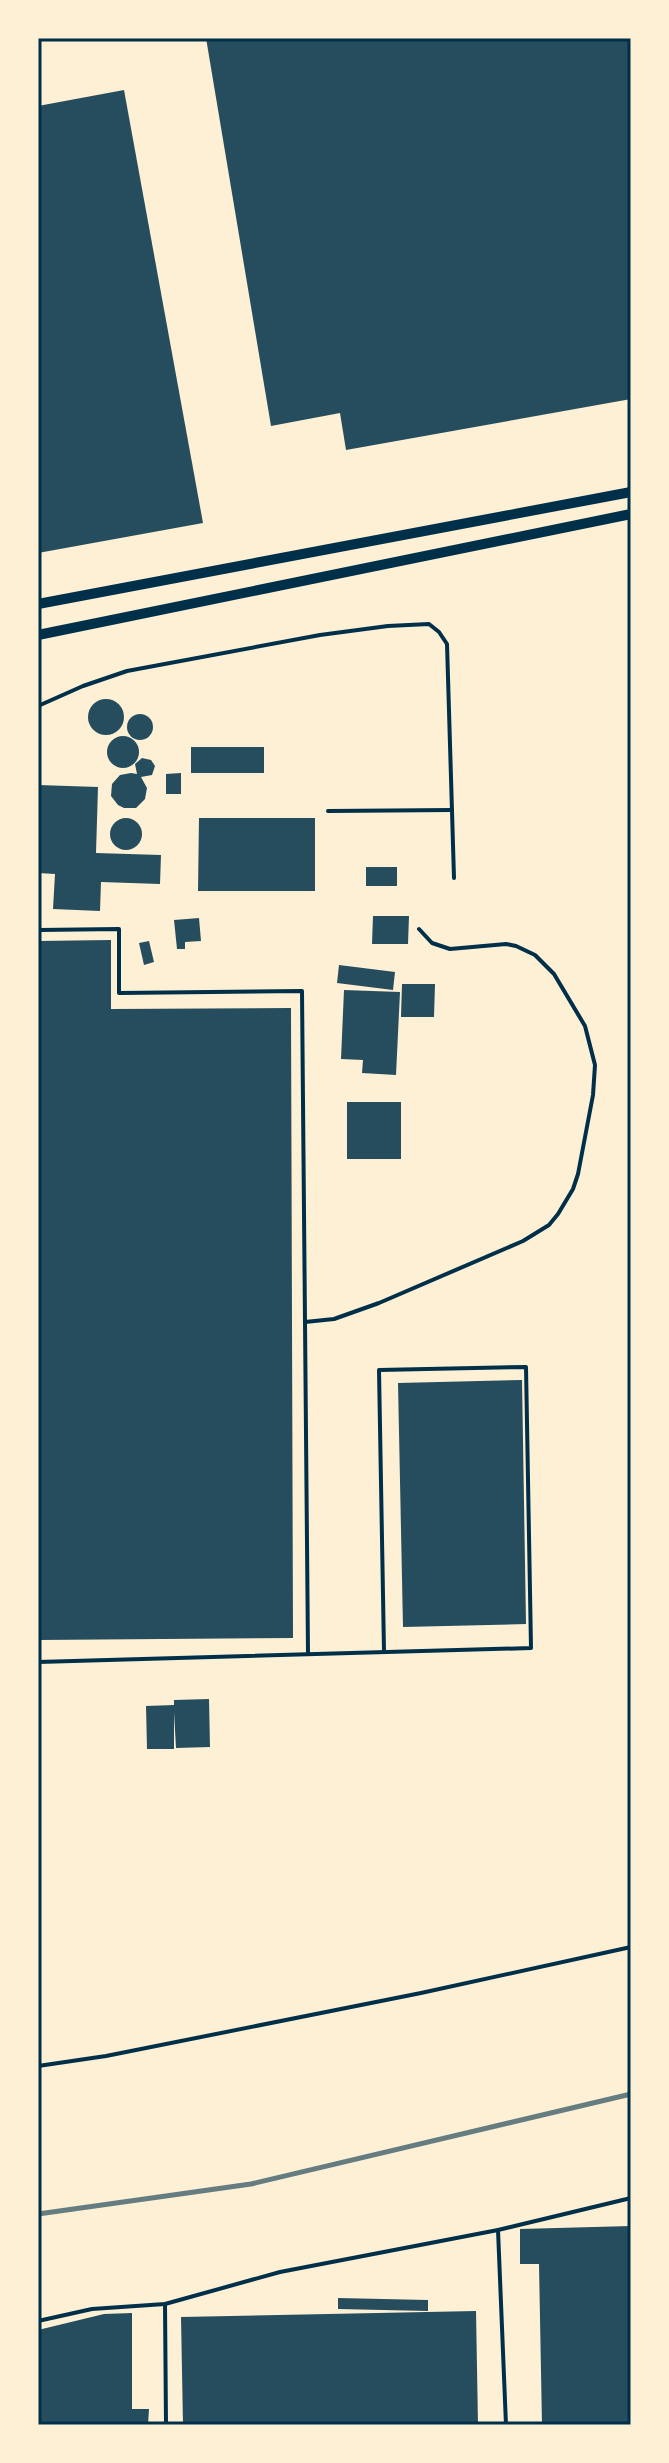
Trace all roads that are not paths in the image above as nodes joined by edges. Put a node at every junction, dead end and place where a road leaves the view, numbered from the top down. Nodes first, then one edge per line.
1 (628, 492) edge
2 (631, 514) edge
3 (38, 604) edge
4 (38, 635) edge
5 (38, 706) edge
6 (452, 810) junction
7 (328, 811) dead end
8 (454, 878) dead end
9 (419, 929) dead end
10 (39, 930) edge
11 (305, 1322) junction
12 (384, 1651) junction
13 (308, 1653) junction
14 (38, 1662) edge
15 (631, 1947) edge
16 (38, 2066) edge
17 (631, 2198) edge
18 (498, 2230) junction
19 (165, 2304) junction
20 (38, 2321) edge
21 (166, 2425) edge
22 (506, 2425) edge

1 - 2 street
1 - 3 street
2 - 4 street
5 - 6 lane
6 - 7 lane
6 - 8 lane
9 - 11 lane
10 - 11 lane
11 - 13 lane
12 - 12 lane
12 - 13 lane
13 - 14 lane
15 - 16 lane
17 - 18 lane
18 - 19 lane
18 - 22 lane
19 - 20 lane
19 - 21 lane

